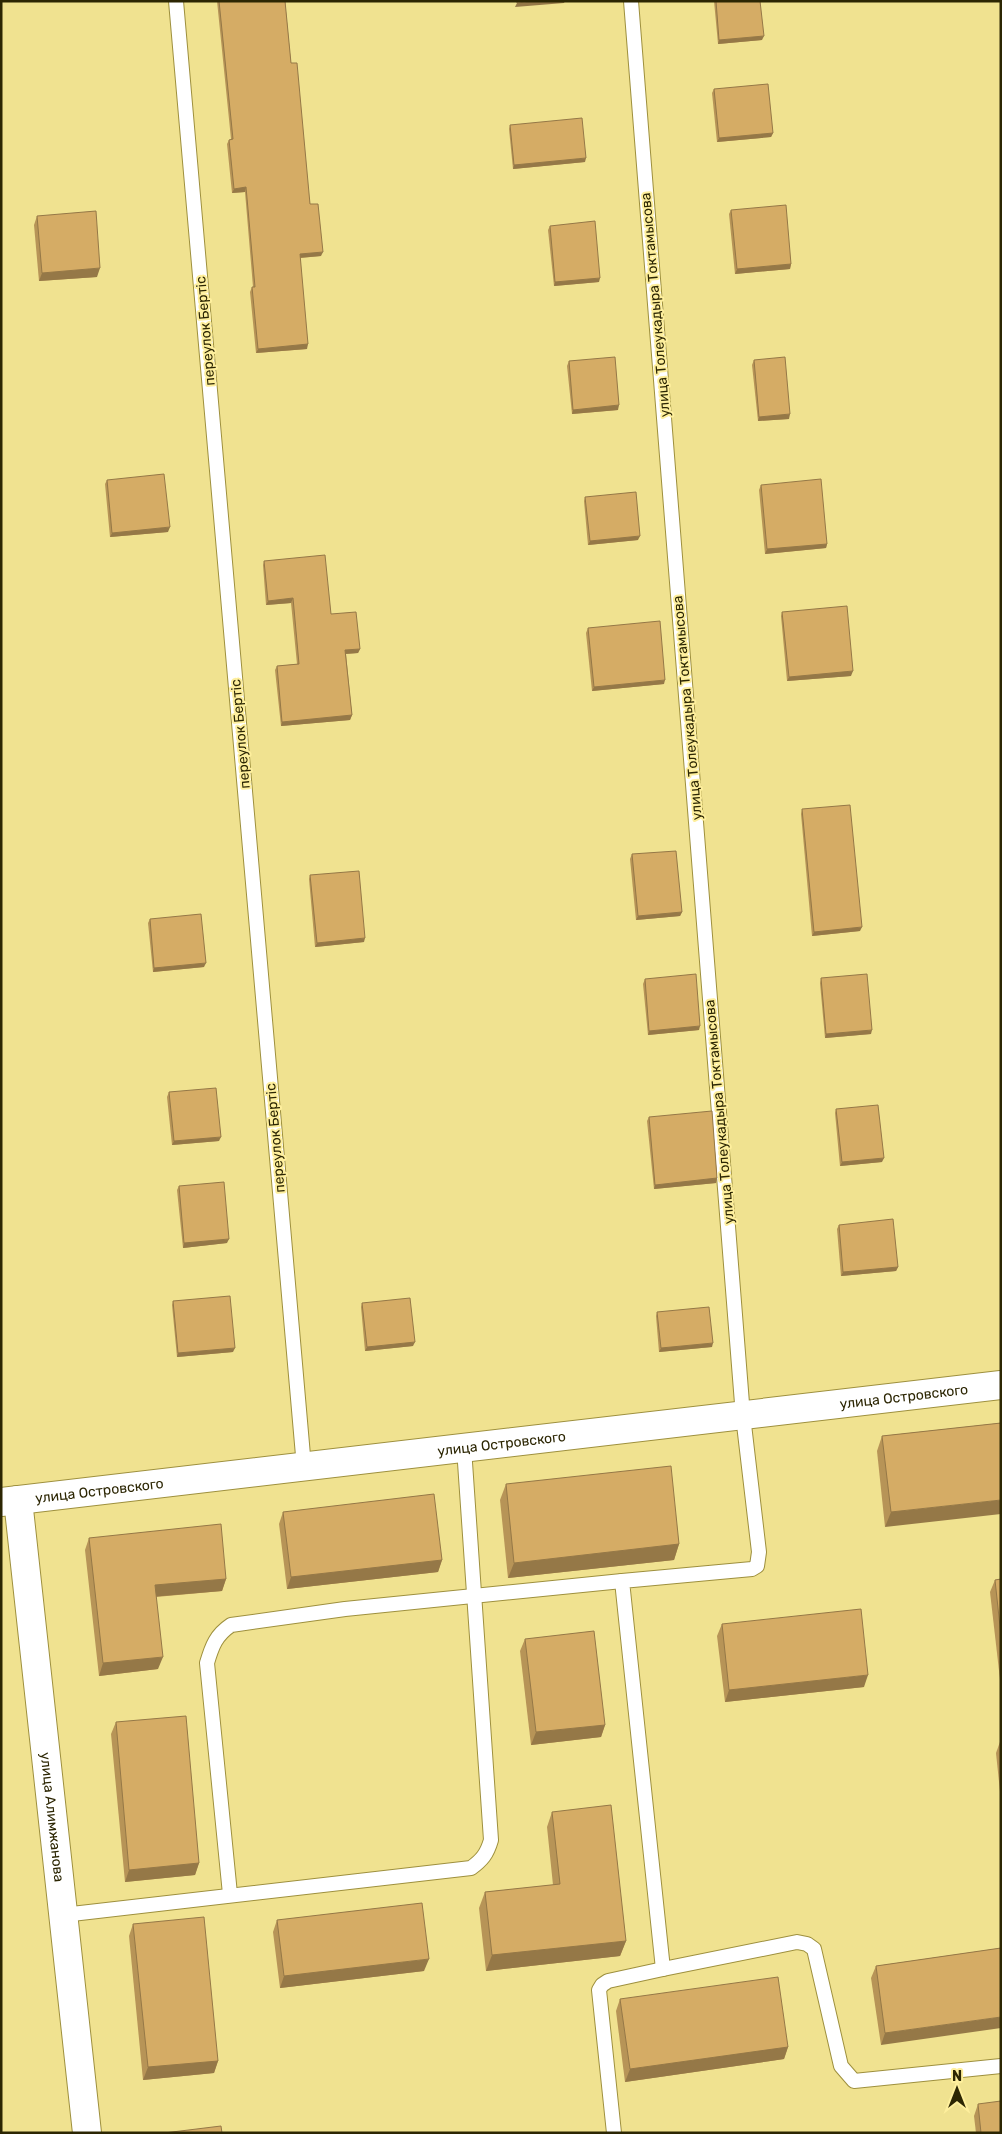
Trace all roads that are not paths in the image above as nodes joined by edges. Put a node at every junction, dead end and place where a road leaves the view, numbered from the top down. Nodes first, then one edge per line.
1 (176, 1) edge
2 (631, 1) edge
3 (1001, 1384) edge
4 (743, 1416) junction
5 (464, 1448) junction
6 (304, 1467) junction
7 (10, 1501) edge
8 (622, 1580) junction
9 (475, 1596) junction
10 (230, 1894) junction
11 (64, 1916) junction
12 (663, 1969) junction
13 (1001, 2066) edge
14 (87, 2133) edge
15 (614, 2133) edge

1 - 6 lane, переулок Бертіс
2 - 4 lane, улица Толеукадыра Токтамысова
3 - 4 street, улица Островского
4 - 5 street, улица Островского
4 - 8 lane, улица Толеукадыра Токтамысова
5 - 6 street, улица Островского
5 - 9 lane
6 - 7 street, улица Островского
7 - 11 street, улица Алимжанова
8 - 9 lane
8 - 12 lane
9 - 10 lane
9 - 10 lane
10 - 11 lane
11 - 14 street, улица Алимжанова
12 - 13 lane
12 - 15 lane

